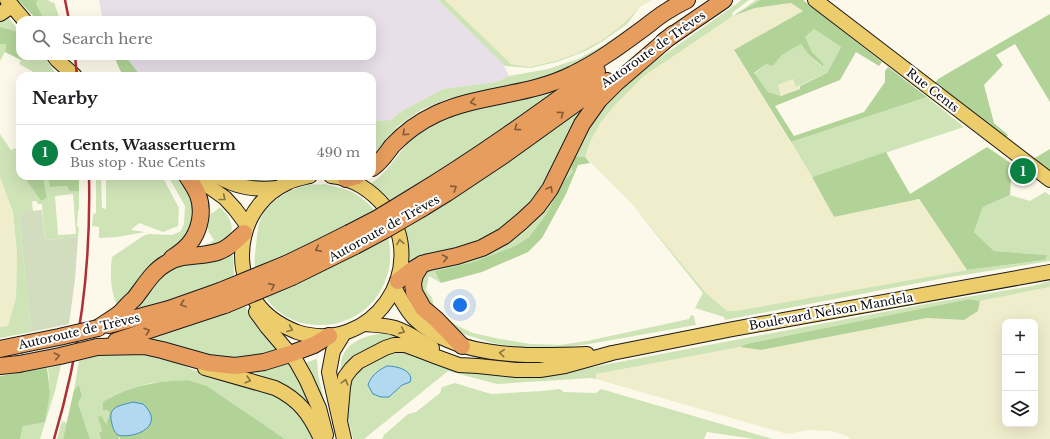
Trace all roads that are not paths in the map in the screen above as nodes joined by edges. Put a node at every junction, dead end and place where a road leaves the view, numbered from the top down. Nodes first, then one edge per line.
1 (687, 0) edge
2 (695, 0) edge
3 (724, 0) edge
4 (815, 0) edge
5 (9, 3) edge
6 (0, 14) edge
7 (20, 16) edge
8 (673, 34) junction
9 (58, 60) edge
10 (71, 72) edge
11 (376, 165) edge
12 (189, 180) edge
13 (200, 180) edge
14 (226, 180) edge
15 (294, 180) edge
16 (351, 180) edge
17 (1050, 180) edge
18 (277, 188) junction
19 (417, 203) junction
20 (246, 229) junction
21 (166, 263) junction
22 (422, 264) junction
23 (1050, 272) edge
24 (246, 282) junction
25 (396, 285) junction
26 (223, 298) junction
27 (364, 324) junction
28 (98, 328) junction
29 (337, 334) junction
30 (462, 346) junction
31 (97, 347) junction
32 (0, 349) edge
33 (172, 353) junction
34 (612, 353) junction
35 (290, 354) junction
36 (0, 366) edge
37 (478, 366) junction
38 (340, 421) junction
39 (321, 439) edge
40 (327, 439) edge
41 (344, 439) edge

1 -> 11 highway
2 -> 19 highway, Autoroute de Trèves
3 - 8 highway, Autoroute de Trèves
4 - 17 main road, Rue Cents
5 - 6 main road
5 - 7 main road
19 -> 8 highway, Autoroute de Trèves
22 -> 8 highway
9 - 10 main road
12 - 21 highway
13 -> 20 main road
14 - 18 main road
15 - 18 main road
25 -> 16 main road
18 - 20 main road
19 - 26 highway, Autoroute de Trèves, bridge
20 - 21 highway
20 - 24 main road
21 - 28 highway
22 - 25 highway
22 - 30 highway
23 - 34 main road, Boulevard Nelson Mandela
24 -> 29 main road
24 - 35 main road
25 - 27 main road
25 - 30 main road, Boulevard Nelson Mandela
26 -> 28 highway, Autoroute de Trèves
31 -> 26 highway, Autoroute de Trèves
27 - 29 main road
27 -> 37 main road, Boulevard Nelson Mandela
28 - 32 highway, Autoroute de Trèves, bridge
29 - 35 highway
29 - 38 main road
34 -> 30 main road, Boulevard Nelson Mandela
31 - 33 highway
36 -> 31 highway, Autoroute de Trèves, bridge
33 - 35 highway
33 -> 39 main road
34 - 37 main road, Boulevard Nelson Mandela
35 - 40 main road
38 -> 37 main road, Boulevard Nelson Mandela
38 - 41 main road

